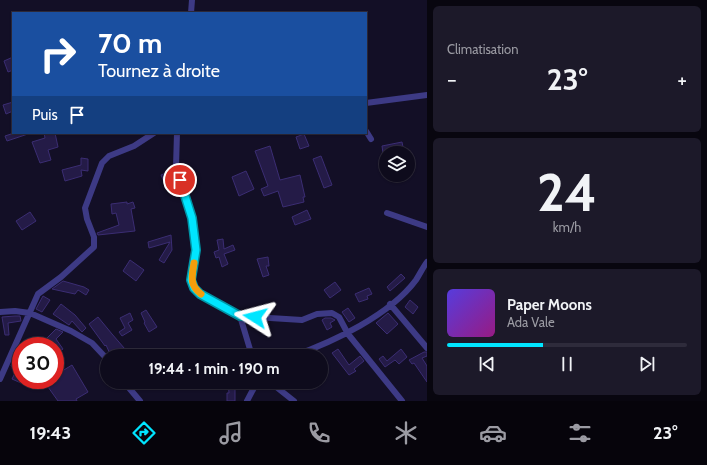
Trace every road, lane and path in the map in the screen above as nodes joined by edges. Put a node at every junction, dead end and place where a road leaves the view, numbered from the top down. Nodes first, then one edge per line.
1 (192, 0) edge
2 (191, 12) edge
3 (427, 95) edge
4 (367, 103) edge
5 (367, 133) edge
6 (152, 134) edge
7 (177, 134) edge
8 (371, 139) dead end
9 (387, 213) dead end
10 (427, 227) edge
11 (426, 265) edge
12 (390, 304) junction
13 (0, 312) edge
14 (30, 313) junction
15 (240, 316) junction
16 (348, 334) junction
17 (427, 348) edge
18 (250, 349) edge
19 (310, 349) edge
20 (100, 352) edge
21 (0, 379) edge
22 (130, 389) edge
23 (253, 389) edge
24 (279, 389) edge
25 (140, 401) edge
26 (247, 401) edge
27 (294, 401) edge
28 (402, 401) edge

1 - 2 street
3 - 4 street
5 - 8 street
6 - 14 street
7 - 15 street
9 - 10 street
11 - 12 street
12 - 16 street
12 - 17 street
13 - 14 street
14 - 20 street
14 - 21 street
15 - 16 street
15 - 18 street
16 - 19 street
16 - 28 street
22 - 25 street
23 - 26 street
24 - 27 street

